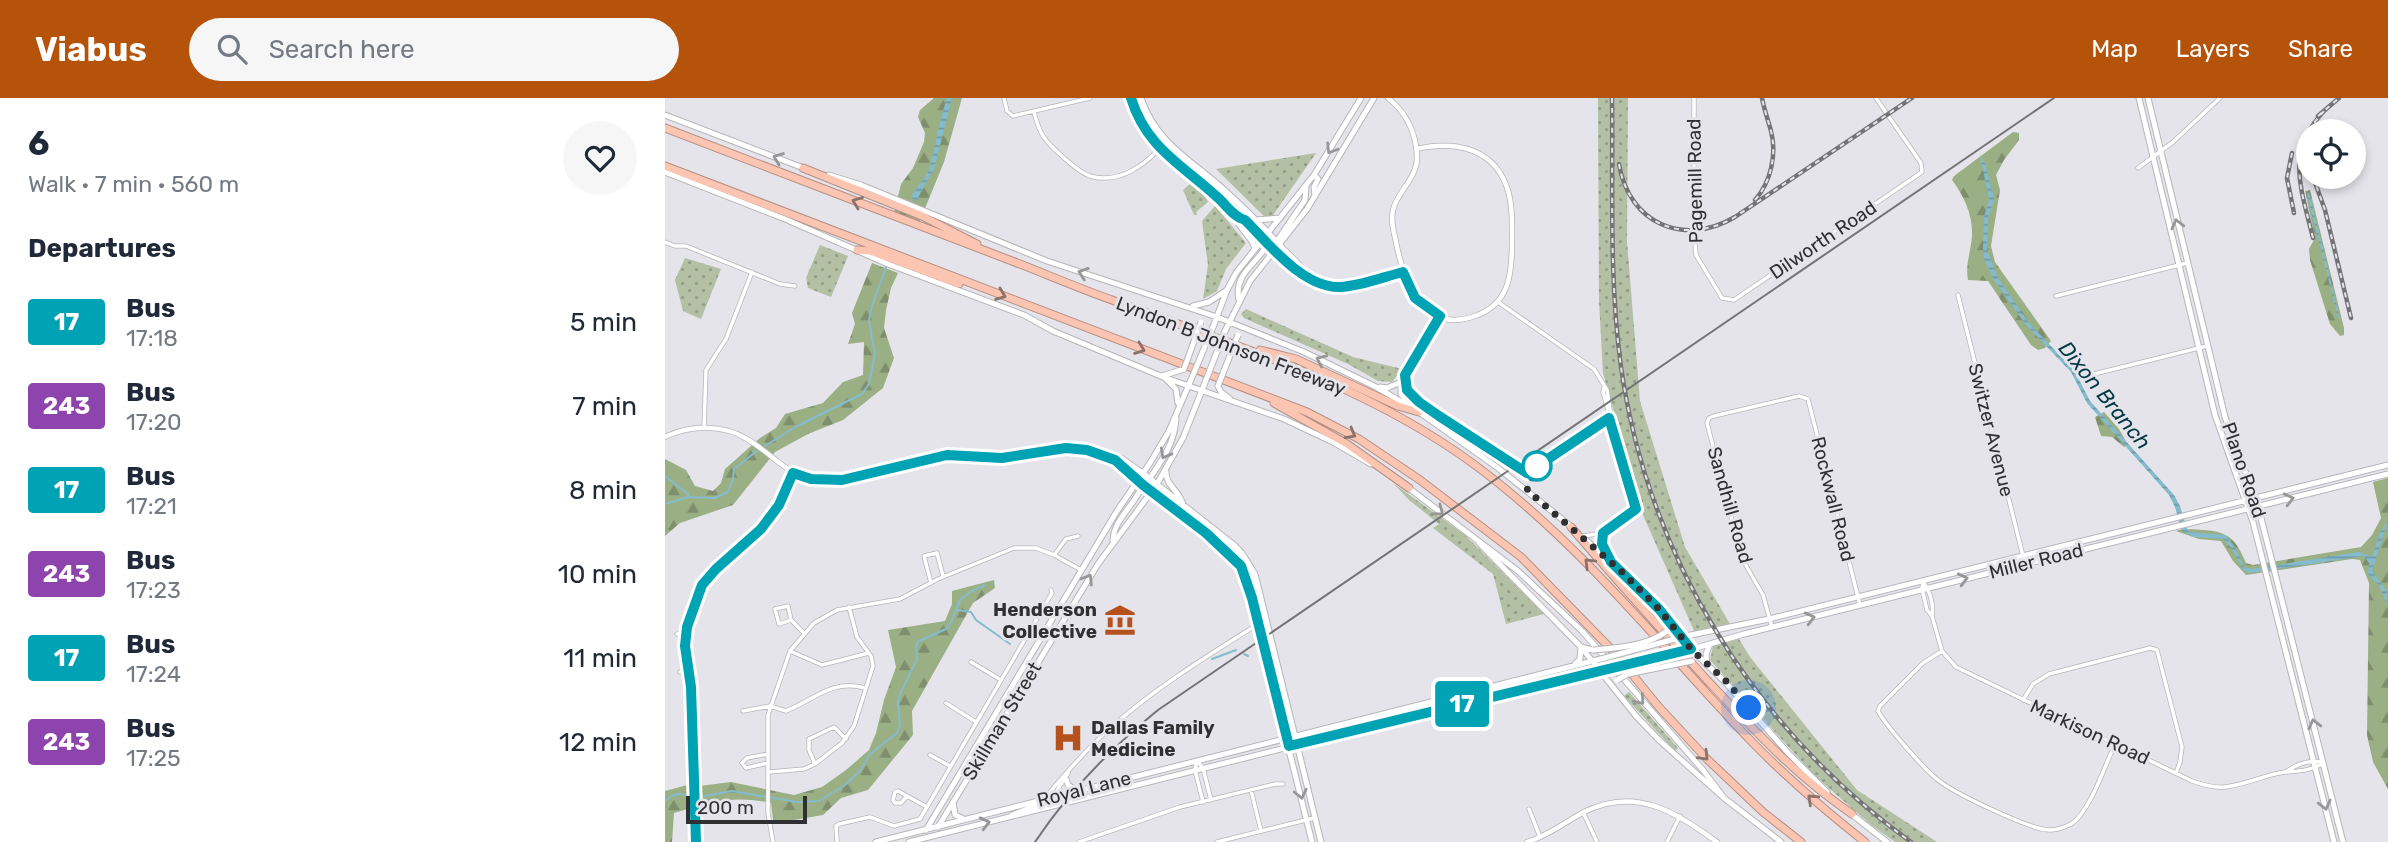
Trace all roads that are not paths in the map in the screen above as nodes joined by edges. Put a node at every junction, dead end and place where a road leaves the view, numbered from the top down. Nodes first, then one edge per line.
1 (1004, 98) edge
2 (1090, 98) edge
3 (1131, 98) edge
4 (1141, 98) edge
5 (1361, 98) edge
6 (1374, 98) edge
7 (1388, 98) edge
8 (1694, 98) edge
9 (1876, 98) edge
10 (2139, 98) edge
11 (2148, 98) edge
12 (2220, 98) edge
13 (1034, 112) junction
14 (665, 115) edge
15 (665, 128) edge
16 (1165, 141) junction
17 (1159, 149) junction
18 (1416, 149) junction
19 (2160, 152) junction
20 (2153, 157) junction
21 (665, 166) edge
22 (803, 168) junction
23 (2138, 169) dead end
24 (665, 172) edge
25 (1314, 174) junction
26 (1306, 186) junction
27 (1223, 189) junction
28 (1315, 196) junction
29 (1218, 197) junction
30 (1237, 218) junction
31 (1281, 218) junction
32 (1256, 220) junction
33 (1269, 234) junction
34 (667, 242) edge
35 (1266, 242) junction
36 (1278, 243) junction
37 (1255, 249) junction
38 (857, 250) junction
39 (1275, 251) junction
40 (995, 255) junction
41 (2187, 263) junction
42 (2179, 265) junction
43 (752, 272) junction
44 (1302, 272) junction
45 (1403, 272) junction
46 (975, 285) junction
47 (795, 286) dead end
48 (1227, 290) junction
49 (1958, 295) dead end
50 (2056, 296) dead end
51 (1722, 298) joint
52 (1239, 301) junction
53 (1498, 302) junction
54 (1189, 307) junction
55 (1440, 316) junction
56 (1217, 317) junction
57 (1229, 321) junction
58 (1254, 331) junction
59 (1232, 344) junction
60 (2207, 346) junction
61 (2199, 348) junction
62 (2094, 374) dead end
63 (1163, 377) junction
64 (1401, 382) junction
65 (1188, 386) junction
66 (1376, 387) junction
67 (1202, 391) junction
68 (1804, 396) joint
69 (1268, 398) junction
70 (1234, 402) junction
71 (1177, 410) junction
72 (1419, 412) junction
73 (704, 428) junction
74 (665, 437) edge
75 (1104, 455) junction
76 (2388, 465) edge
77 (1165, 470) junction
78 (793, 473) junction
79 (1143, 473) junction
80 (2388, 474) edge
81 (1150, 478) junction
82 (2333, 479) junction
83 (1141, 482) junction
84 (1157, 484) junction
85 (2335, 487) junction
86 (1409, 488) junction
87 (1152, 492) junction
88 (2256, 498) junction
89 (2246, 500) junction
90 (1184, 505) junction
91 (2258, 506) junction
92 (2249, 509) junction
93 (1571, 527) junction
94 (1603, 533) junction
95 (1469, 534) junction
96 (1581, 535) junction
97 (1078, 536) dead end
98 (1114, 543) junction
99 (1054, 555) junction
100 (2023, 556) junction
101 (1611, 562) junction
102 (2025, 564) junction
103 (1081, 570) junction
104 (943, 577) junction
105 (1923, 581) junction
106 (931, 583) junction
107 (1925, 589) junction
108 (1051, 590) dead end
109 (1858, 597) junction
110 (2274, 600) junction
111 (2283, 602) junction
112 (1860, 605) junction
113 (849, 607) junction
114 (1267, 618) junction
115 (1769, 619) junction
116 (791, 620) junction
117 (1670, 623) junction
118 (1259, 624) junction
119 (1772, 627) junction
120 (804, 633) junction
121 (1700, 634) joint
122 (1678, 638) junction
123 (1710, 644) junction
124 (1581, 647) junction
125 (1688, 650) junction
126 (790, 651) junction
127 (1942, 652) junction
128 (869, 653) junction
129 (1276, 654) junction
130 (1266, 655) junction
131 (1595, 660) junction
132 (971, 662) dead end
133 (1705, 663) junction
134 (1572, 666) junction
135 (2300, 669) junction
136 (2291, 671) junction
137 (1604, 672) junction
138 (1526, 679) junction
139 (1001, 680) junction
140 (1528, 687) junction
141 (1613, 687) junction
142 (865, 688) junction
143 (2023, 700) junction
144 (946, 703) dead end
145 (770, 706) junction
146 (743, 711) dead end
147 (1394, 712) junction
148 (1365, 719) junction
149 (1395, 720) junction
150 (976, 722) junction
151 (1368, 727) junction
152 (1295, 737) junction
153 (846, 738) junction
154 (1287, 738) junction
155 (1297, 744) junction
156 (2115, 744) junction
157 (1289, 746) junction
158 (768, 754) junction
159 (930, 755) dead end
160 (1196, 761) junction
161 (2324, 762) junction
162 (768, 763) junction
163 (815, 764) junction
164 (2314, 764) junction
165 (950, 766) junction
166 (1203, 768) junction
167 (1195, 770) junction
168 (769, 772) junction
169 (2176, 773) junction
170 (1067, 776) junction
171 (1283, 784) dead end
172 (1089, 788) junction
173 (1251, 790) junction
174 (907, 796) junction
175 (1053, 797) junction
176 (1724, 798) junction
177 (1044, 800) junction
178 (1211, 800) junction
179 (953, 802) junction
180 (1203, 802) junction
181 (927, 807) junction
182 (1529, 809) dead end
183 (1583, 812) junction
184 (1852, 814) junction
185 (1680, 816) junction
186 (1006, 818) junction
187 (1315, 818) junction
188 (965, 819) junction
189 (1307, 820) junction
190 (939, 826) junction
191 (927, 829) junction
192 (1261, 831) junction
193 (1540, 837) junction
194 (930, 839) edge
195 (920, 841) edge
196 (696, 842) edge
197 (773, 842) edge
198 (837, 842) edge
199 (876, 842) edge
200 (909, 842) edge
201 (1079, 842) edge
202 (1217, 842) edge
203 (1312, 842) edge
204 (1321, 842) edge
205 (1527, 842) edge
206 (1597, 842) edge
207 (1667, 842) edge
208 (1717, 842) edge
209 (1781, 842) edge
210 (1801, 842) edge
211 (1865, 842) edge
212 (1887, 842) edge
213 (2334, 842) edge
214 (2343, 842) edge

1 - 13 street
2 - 13 street
3 - 17 main road
4 - 16 main road
5 -> 25 main road
6 - 28 main road, Skillman Street
7 - 18 street
8 - 51 street, Pagemill Road
9 - 51 street, Dilworth Road
10 - 20 main road, Plano Road
11 - 19 main road, Plano Road
12 - 19 street
13 - 17 street
22 -> 14 main road
40 -> 15 highway, Lyndon B Johnson Freeway
16 - 17 street
16 - 27 main road
17 - 29 main road
18 - 45 street
18 - 53 street
19 - 20 street
41 -> 19 main road, Plano Road
20 - 23 street
20 - 42 main road, Plano Road
21 - 46 highway
22 - 40 highway
54 -> 22 main road
24 - 38 main road
25 - 26 main road
25 - 28 main road
26 - 31 main road
26 - 36 main road
27 - 29 main road
27 - 32 main road
28 - 36 main road, Skillman Street
29 - 30 main road
30 - 35 main road
30 - 37 main road
31 - 32 main road
31 - 33 main road
32 - 33 main road
33 - 35 main road
33 - 36 main road
34 - 43 street
35 - 37 main road
35 - 39 main road
35 - 52 main road
36 - 39 main road, Skillman Street
36 - 44 street
37 - 48 main road
38 - 46 highway
38 - 63 main road
39 - 44 street
39 - 52 main road, Skillman Street
40 - 59 highway, Lyndon B Johnson Freeway
41 - 42 street
41 - 60 main road, Plano Road
42 - 50 street
42 - 61 main road, Plano Road
43 - 47 street
43 - 73 street
44 - 45 street
45 - 55 street
46 -> 69 highway, Lyndon B Johnson Freeway
48 - 54 main road
48 - 56 main road
49 - 100 street, Switzer Avenue
52 - 57 main road, Skillman Street
53 - 55 street
53 - 94 street
54 - 56 main road
54 - 63 main road, bridge
55 - 64 street
56 - 57 main road
56 - 65 main road, bridge
57 - 58 main road
57 - 67 main road, Skillman Street, bridge
66 -> 58 main road
58 - 70 main road, bridge
59 - 72 highway
211 -> 59 highway, Lyndon B Johnson Freeway
60 - 61 street
60 - 88 main road, Plano Road
61 - 62 street
61 - 89 main road, Plano Road
63 - 65 main road
63 - 71 main road
64 - 66 main road
64 - 72 main road
65 - 67 main road
65 - 71 main road
66 - 72 main road
67 - 70 main road
67 - 77 main road, Skillman Street
68 - 109 street, Rockwall Road
68 - 115 street, Sandhill Road
69 - 86 highway
69 -> 210 highway, Lyndon B Johnson Freeway
70 - 86 main road
71 - 79 main road
71 -> 81 main road
72 - 93 main road
73 - 74 street
73 - 78 street
75 - 78 street
75 - 79 street
75 - 83 street
76 - 82 main road, Miller Road
77 - 84 main road, Skillman Street
77 - 90 main road
78 - 196 street
79 - 81 main road
79 - 83 main road
80 - 85 main road, Miller Road
81 - 84 main road
81 - 87 main road
82 - 85 main road
82 - 88 main road, Miller Road
83 - 87 main road
83 - 98 main road
83 - 103 main road, Skillman Street
84 - 87 main road, Skillman Street
84 - 90 main road
91 -> 85 main road, Miller Road
86 -> 95 main road
87 - 98 main road, Skillman Street
87 - 118 main road
88 - 89 main road, Miller Road
88 - 91 main road, Plano Road
89 - 92 main road, Plano Road
89 - 100 main road, Miller Road
90 - 114 main road
91 - 92 main road, Miller Road
91 - 111 main road, Plano Road
92 - 102 main road, Miller Road
92 - 110 main road, Plano Road
93 - 96 main road
93 - 184 highway
94 - 96 street
94 - 101 street
95 - 124 main road
95 -> 176 main road
96 - 101 main road
97 - 99 street
179 -> 98 main road, Skillman Street
99 - 103 street
99 - 104 street
100 - 102 street, Switzer Avenue
100 - 105 main road, Miller Road
101 - 117 main road
107 -> 102 main road, Miller Road
103 - 191 main road, Skillman Street
104 - 106 street
104 - 106 street
105 - 107 street
105 - 109 main road, Miller Road
106 - 113 street
107 - 112 main road, Miller Road
107 - 127 street
108 - 139 street
109 - 112 street, Rockwall Road
109 - 115 main road, Miller Road
110 - 111 main road
110 - 136 main road, Plano Road
111 - 135 main road, Plano Road
119 -> 112 main road, Miller Road
113 - 120 street
113 - 128 street
114 - 118 street
114 - 129 main road
115 - 119 street, Sandhill Road
115 - 121 main road, Miller Road
116 - 116 street
116 - 120 street
117 - 122 main road
117 - 124 main road, bridge
118 - 130 main road
118 - 170 street
119 - 123 main road, Miller Road
120 - 126 street
121 - 122 main road, Royal Lane
122 - 125 main road
122 - 131 main road, Royal Lane, bridge
123 - 125 main road, Miller Road
123 - 133 main road
124 - 131 main road
124 - 134 main road
125 - 133 main road
125 - 137 main road, Royal Lane, bridge
126 - 128 street
126 - 145 street
127 - 143 street, Markison Road
127 - 156 street
128 - 142 street
129 - 130 main road
129 - 152 main road
130 - 154 main road
131 - 134 main road, Royal Lane
131 - 137 main road
132 - 139 street
133 - 141 main road, bridge
133 - 184 main road
134 - 138 main road, Royal Lane
135 - 136 main road
161 -> 135 main road, Plano Road
136 - 164 main road, Plano Road
137 - 140 main road, Royal Lane
137 - 141 main road
138 - 140 main road
138 - 147 main road, Royal Lane
139 - 150 street
140 - 149 main road, Royal Lane
141 - 176 main road
142 - 145 street
142 - 153 street
143 - 156 street, Markison Road
143 - 169 street
144 - 150 street
145 - 146 street
145 - 158 street
147 - 148 main road, Royal Lane
147 - 149 main road
148 - 151 main road
148 - 152 main road, Royal Lane
149 - 151 main road, Royal Lane
150 - 165 street
151 - 155 main road, Royal Lane
152 - 154 main road, Royal Lane
152 - 155 main road
153 - 163 street
153 - 163 street
154 - 157 main road
154 - 160 main road, Royal Lane
155 - 157 main road, Royal Lane
155 - 187 main road
156 - 169 street, Markison Road
157 - 166 main road, Royal Lane
157 -> 189 main road
158 - 162 street
158 - 162 street
159 - 165 street
160 - 166 street
160 - 167 street
160 - 172 main road, Royal Lane
161 - 164 street, Markison Road
161 - 214 main road, Plano Road
162 - 168 street
163 - 168 street
164 - 169 street, Markison Road
164 -> 213 main road, Plano Road
165 - 181 street
166 - 167 main road, Royal Lane
166 - 178 street
167 - 180 street
167 - 186 main road, Royal Lane
168 - 197 street
170 - 172 main road
170 - 175 street
170 - 177 street
171 - 173 street
172 - 175 main road, Royal Lane
173 - 178 street
173 - 192 street
174 - 174 street
174 - 181 street
175 - 177 main road, Royal Lane
175 - 186 main road
176 - 209 main road
177 - 188 main road, Royal Lane
178 - 180 street
179 - 188 main road
179 - 190 main road, Skillman Street
180 - 201 street
181 - 198 street
182 - 193 street
183 - 185 street
183 - 193 street
183 - 206 street
184 - 212 main road
185 - 207 street
185 - 208 street
194 -> 186 main road, Royal Lane
187 - 189 street
187 - 204 main road
188 - 190 main road, Royal Lane
189 - 192 street
189 - 203 main road
190 - 191 main road, Royal Lane
190 - 194 main road, Skillman Street
191 - 195 main road, Skillman Street
191 - 199 main road, Royal Lane
192 - 202 street
193 - 205 street
194 - 195 main road, Royal Lane
195 - 200 main road, Royal Lane

